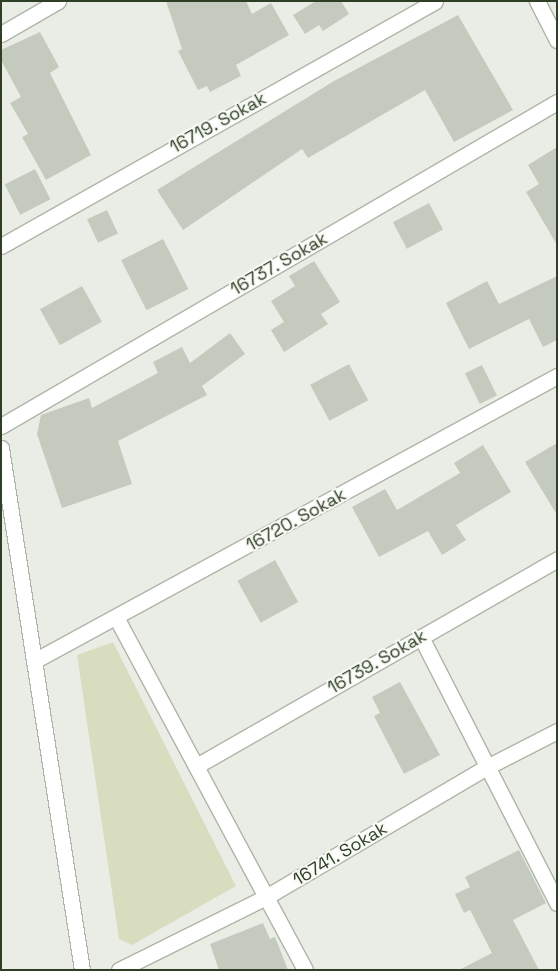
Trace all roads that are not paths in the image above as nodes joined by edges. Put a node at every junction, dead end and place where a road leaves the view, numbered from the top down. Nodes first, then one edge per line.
1 (58, 1) edge
2 (435, 1) edge
3 (538, 1) edge
4 (1, 34) edge
5 (557, 40) edge
6 (557, 102) edge
7 (1, 246) edge
8 (557, 376) edge
9 (1, 426) edge
10 (1, 448) edge
11 (557, 558) edge
12 (117, 619) junction
13 (421, 637) junction
14 (34, 661) junction
15 (557, 731) edge
16 (198, 765) junction
17 (486, 768) junction
18 (266, 897) junction
19 (557, 903) edge
20 (82, 970) edge
21 (118, 970) edge
22 (305, 970) edge

1 - 4 street
2 - 7 street, 16719. Sokak
3 - 5 street
6 - 9 street, 16737. Sokak
8 - 12 street, 16720. Sokak
10 - 14 street
11 - 13 street, 16739. Sokak
12 - 14 street, 16720. Sokak
12 - 16 street
13 - 16 street, 16739. Sokak
13 - 17 street
14 - 20 street
15 - 17 street, 16741. Sokak
16 - 18 street
17 - 18 street, 16741. Sokak
17 - 19 street
18 - 21 street, 16741. Sokak
18 - 22 street

